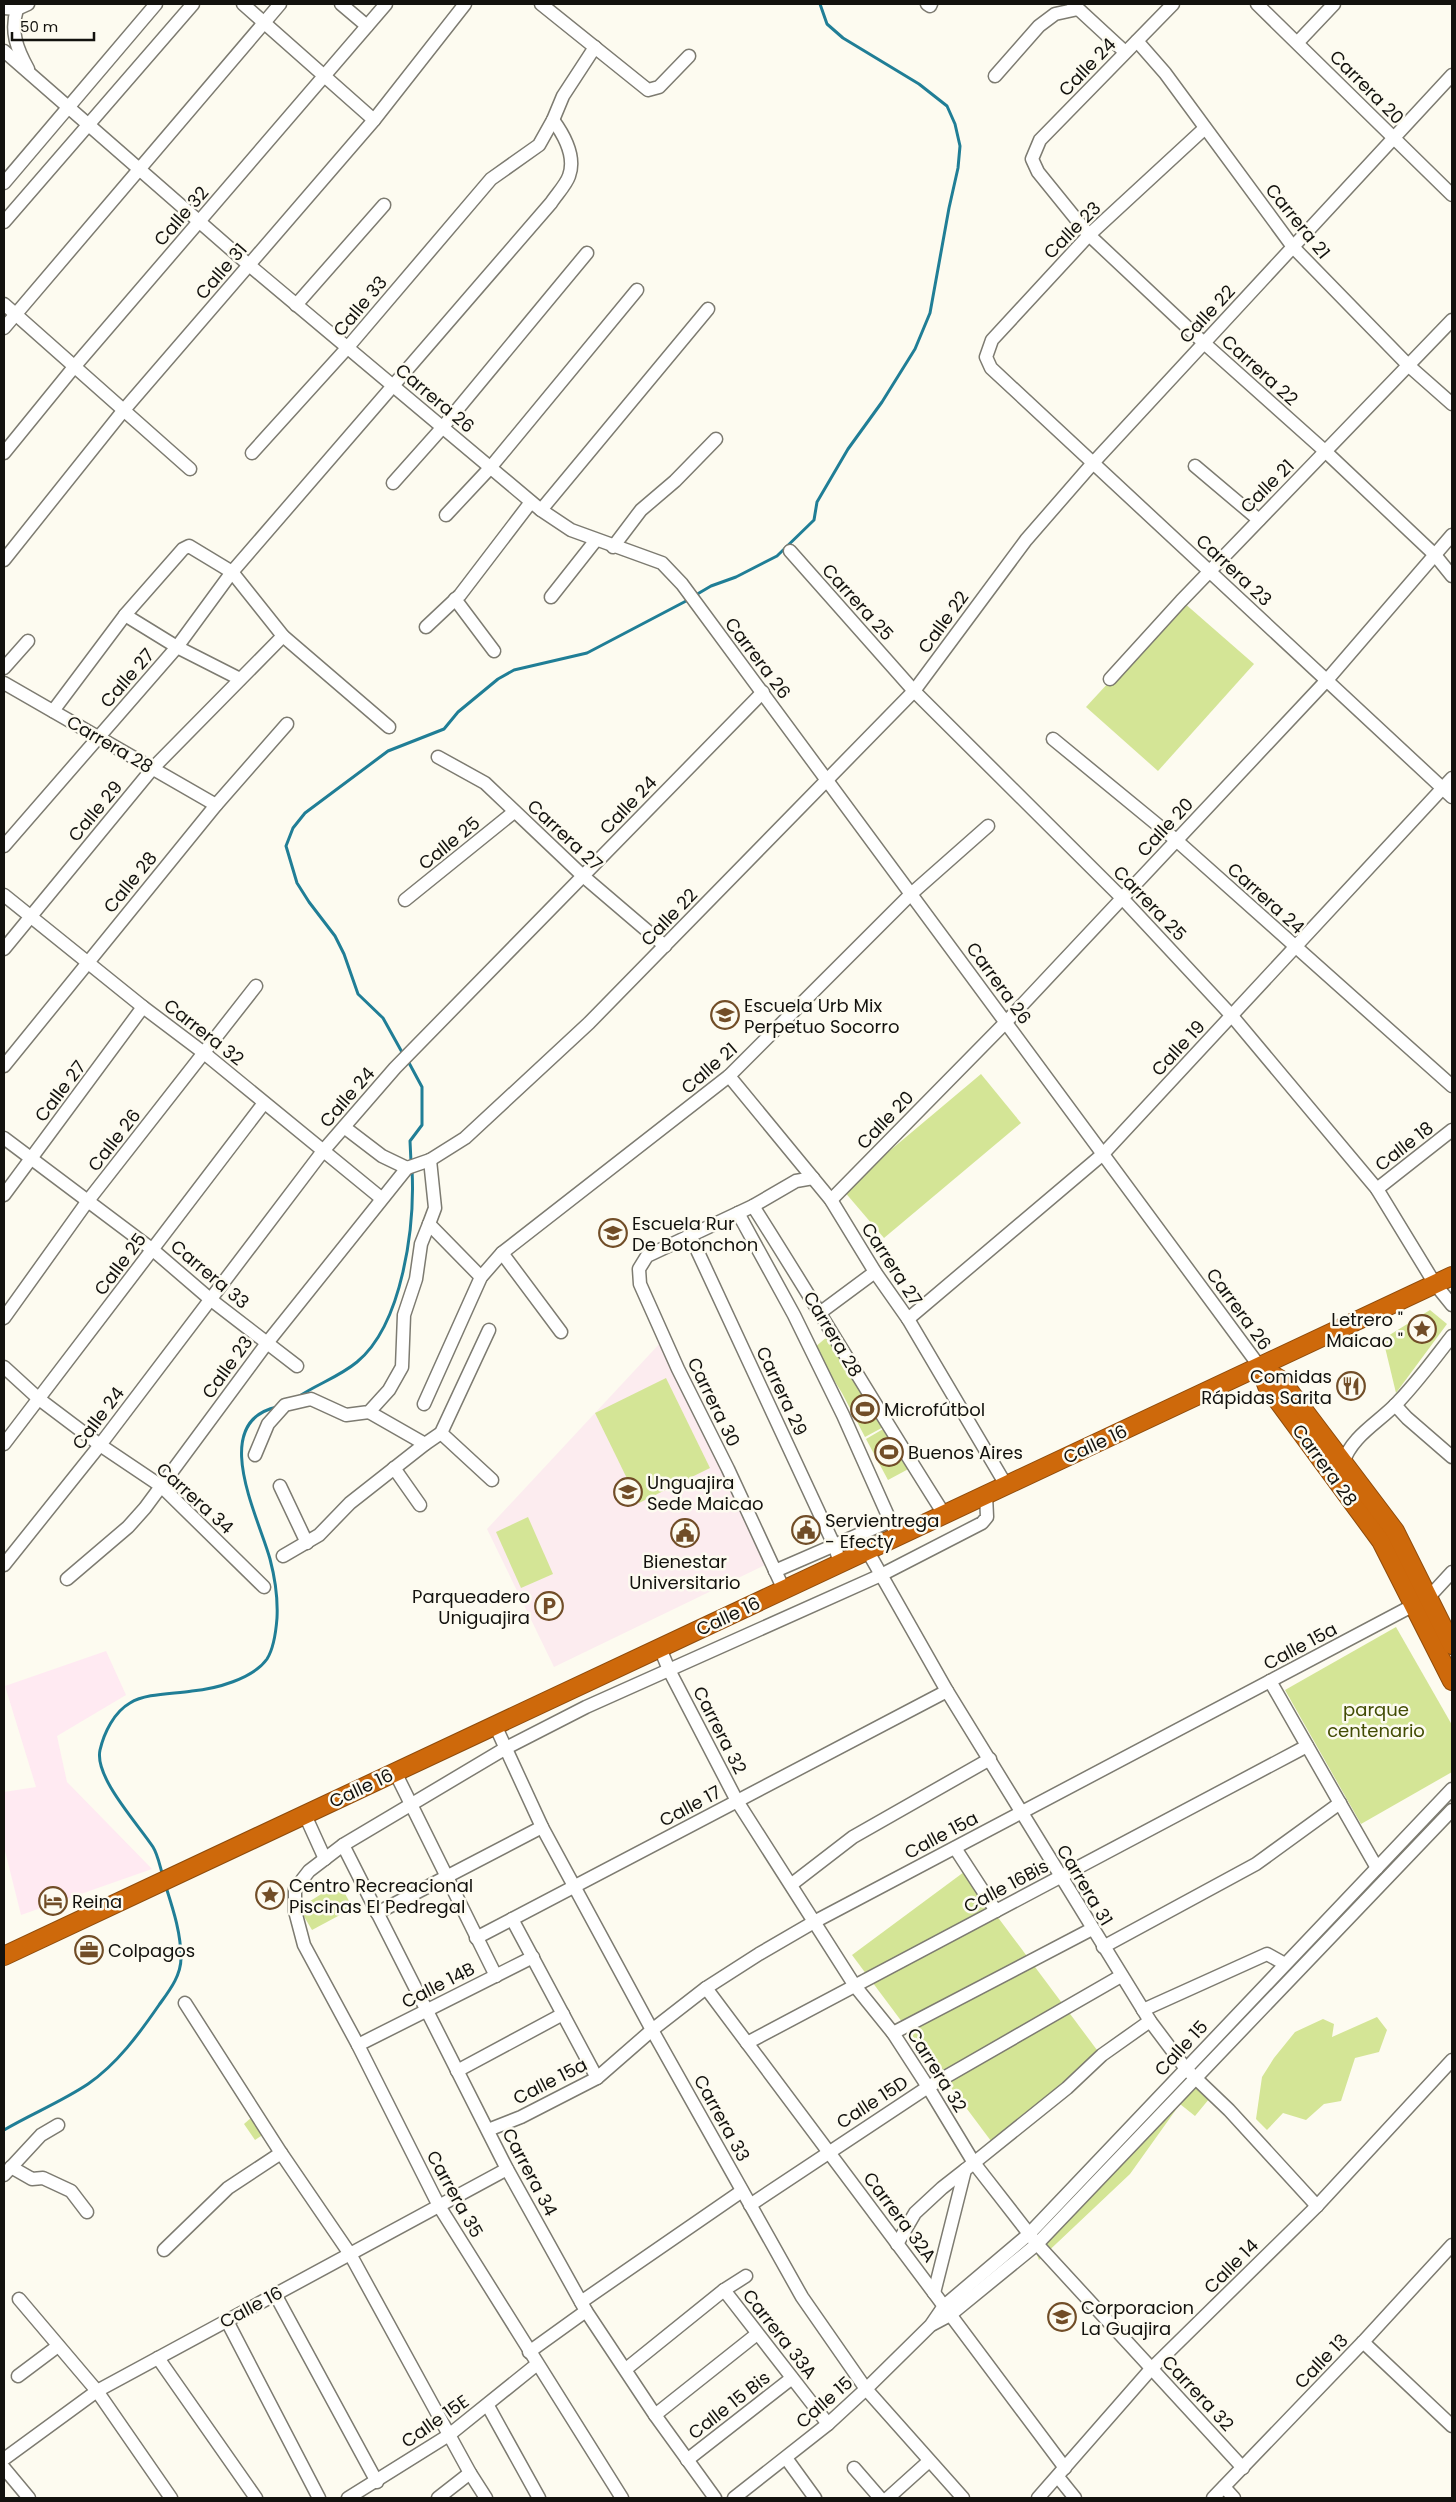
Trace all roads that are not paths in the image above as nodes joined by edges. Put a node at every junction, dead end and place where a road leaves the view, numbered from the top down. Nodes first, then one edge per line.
1 (156, 4) edge
2 (193, 4) edge
3 (243, 4) edge
4 (280, 4) edge
5 (341, 4) edge
6 (386, 4) edge
7 (465, 4) edge
8 (541, 4) edge
9 (927, 4) edge
10 (932, 4) edge
11 (1173, 4) edge
12 (1257, 4) edge
13 (1334, 4) edge
14 (20, 5) edge
15 (1076, 6) edge
16 (4, 8) edge
17 (264, 22) junction
18 (367, 26) junction
19 (1137, 41) junction
20 (1298, 42) junction
21 (595, 47) junction
22 (4, 51) edge
23 (1126, 52) junction
24 (689, 56) dead end
25 (325, 75) junction
26 (1452, 75) edge
27 (995, 76) dead end
28 (32, 78) junction
29 (77, 117) junction
30 (374, 120) junction
31 (553, 120) junction
32 (1205, 128) junction
33 (1394, 138) junction
34 (1032, 159) joint
35 (138, 170) junction
36 (4, 183) edge
37 (1452, 195) edge
38 (384, 205) dead end
39 (4, 222) edge
40 (199, 222) junction
41 (1089, 235) junction
42 (1293, 248) junction
43 (587, 253) dead end
44 (249, 266) junction
45 (637, 290) dead end
46 (4, 304) edge
47 (296, 305) junction
48 (708, 308) dead end
49 (16, 314) junction
50 (1452, 320) edge
51 (4, 328) edge
52 (1204, 343) junction
53 (348, 347) junction
54 (1409, 366) junction
55 (74, 367) junction
56 (991, 368) joint
57 (393, 386) junction
58 (1452, 404) edge
59 (123, 411) junction
60 (442, 428) junction
61 (9, 438) edge
62 (716, 439) dead end
63 (1326, 452) junction
64 (4, 453) edge
65 (252, 453) dead end
66 (1093, 463) junction
67 (1196, 466) dead end
68 (490, 468) junction
69 (190, 469) dead end
70 (394, 482) dead end
71 (536, 506) junction
72 (446, 515) dead end
73 (1259, 520) junction
74 (1452, 535) edge
75 (596, 540) junction
76 (613, 547) junction
77 (790, 552) dead end
78 (1435, 555) junction
79 (4, 560) edge
80 (1452, 560) edge
81 (1209, 571) junction
82 (232, 572) junction
83 (1452, 576) edge
84 (551, 597) dead end
85 (456, 599) junction
86 (125, 615) junction
87 (426, 627) dead end
88 (283, 636) junction
89 (28, 641) dead end
90 (177, 646) junction
91 (494, 651) dead end
92 (4, 668) edge
93 (240, 679) junction
94 (1110, 679) dead end
95 (1327, 680) junction
96 (4, 683) edge
97 (914, 691) junction
98 (763, 692) junction
99 (53, 711) junction
100 (287, 724) dead end
101 (389, 727) dead end
102 (98, 738) junction
103 (1053, 739) dead end
104 (438, 757) dead end
105 (153, 768) junction
106 (1452, 778) edge
107 (826, 780) junction
108 (1448, 793) edge
109 (216, 805) junction
110 (514, 812) junction
111 (988, 826) dead end
112 (1176, 840) junction
113 (4, 846) edge
114 (583, 876) junction
115 (911, 894) junction
116 (4, 895) edge
117 (1122, 898) junction
118 (405, 900) dead end
119 (30, 916) junction
120 (665, 946) junction
121 (1295, 948) junction
122 (4, 949) edge
123 (87, 962) junction
124 (256, 986) dead end
125 (144, 1007) junction
126 (1232, 1016) junction
127 (1006, 1022) junction
128 (204, 1053) junction
129 (4, 1066) edge
130 (729, 1076) junction
131 (1452, 1086) edge
132 (264, 1104) junction
133 (344, 1127) junction
134 (1452, 1130) edge
135 (4, 1138) edge
136 (323, 1151) junction
137 (1103, 1154) junction
138 (31, 1158) junction
139 (430, 1160) junction
140 (407, 1168) junction
141 (813, 1178) junction
142 (1376, 1189) junction
143 (4, 1195) edge
144 (382, 1198) junction
145 (831, 1200) junction
146 (87, 1202) junction
147 (752, 1206) junction
148 (738, 1213) junction
149 (429, 1224) junction
150 (690, 1235) junction
151 (153, 1250) junction
152 (502, 1253) junction
153 (875, 1272) junction
154 (1452, 1276) edge
155 (480, 1277) junction
156 (1435, 1284) junction
157 (210, 1299) junction
158 (1452, 1305) edge
159 (821, 1312) junction
160 (4, 1318) edge
161 (908, 1319) junction
162 (489, 1330) dead end
163 (561, 1332) dead end
164 (1452, 1336) edge
165 (267, 1343) junction
166 (297, 1366) dead end
167 (4, 1367) edge
168 (1260, 1367) junction
169 (39, 1400) junction
170 (424, 1404) dead end
171 (1395, 1405) junction
172 (370, 1412) junction
173 (441, 1433) junction
174 (4, 1444) edge
175 (425, 1444) junction
176 (100, 1445) junction
177 (256, 1455) dead end
178 (1452, 1457) edge
179 (1343, 1463) junction
180 (394, 1468) junction
181 (492, 1480) dead end
182 (1006, 1485) junction
183 (161, 1486) junction
184 (280, 1486) dead end
185 (986, 1495) junction
186 (420, 1505) dead end
187 (944, 1514) junction
188 (894, 1529) junction
189 (307, 1543) junction
190 (867, 1550) junction
191 (837, 1555) junction
192 (283, 1556) dead end
193 (4, 1565) edge
194 (775, 1571) junction
195 (1452, 1572) edge
196 (880, 1575) junction
197 (67, 1579) dead end
198 (264, 1587) dead end
199 (784, 1590) junction
200 (1422, 1601) junction
201 (1452, 1645) edge
202 (660, 1648) junction
203 (669, 1670) junction
204 (1270, 1681) junction
205 (1452, 1681) edge
206 (946, 1691) junction
207 (495, 1725) junction
208 (1307, 1746) junction
209 (506, 1748) junction
210 (990, 1759) junction
211 (395, 1772) junction
212 (1452, 1789) edge
213 (737, 1801) junction
214 (1340, 1803) junction
215 (409, 1804) junction
216 (1452, 1810) edge
217 (1021, 1813) junction
218 (305, 1815) junction
219 (542, 1827) junction
220 (344, 1845) junction
221 (955, 1848) junction
222 (325, 1859) junction
223 (1377, 1868) junction
224 (446, 1877) junction
225 (1060, 1877) junction
226 (792, 1884) junction
227 (574, 1886) junction
228 (996, 1911) junction
229 (377, 1913) junction
230 (512, 1918) junction
231 (814, 1922) junction
232 (1092, 1929) junction
233 (476, 1938) junction
234 (1102, 1947) junction
235 (4, 1956) edge
236 (533, 1957) junction
237 (1285, 1964) junction
238 (496, 1976) junction
239 (1121, 1976) junction
240 (855, 1986) junction
241 (706, 1988) junction
242 (185, 2003) dead end
243 (426, 2010) junction
244 (562, 2014) junction
245 (1147, 2016) junction
246 (652, 2030) junction
247 (893, 2033) junction
248 (748, 2043) junction
249 (358, 2045) junction
250 (1452, 2060) edge
251 (1186, 2069) junction
252 (457, 2071) junction
253 (597, 2078) junction
254 (1195, 2078) junction
255 (928, 2087) junction
256 (58, 2125) dead end
257 (488, 2130) junction
258 (828, 2151) junction
259 (280, 2153) junction
260 (970, 2167) junction
261 (507, 2169) junction
262 (7, 2171) edge
263 (742, 2190) junction
264 (750, 2205) junction
265 (439, 2206) junction
266 (1317, 2206) junction
267 (88, 2212) dead end
268 (1029, 2234) junction
269 (897, 2244) junction
270 (1038, 2244) junction
271 (1452, 2245) edge
272 (164, 2250) dead end
273 (350, 2254) junction
274 (746, 2276) dead end
275 (724, 2290) junction
276 (934, 2293) junction
277 (275, 2294) junction
278 (19, 2299) dead end
279 (584, 2307) junction
280 (947, 2310) junction
281 (227, 2321) junction
282 (757, 2334) junction
283 (1363, 2342) junction
284 (58, 2346) junction
285 (529, 2352) junction
286 (158, 2358) junction
287 (536, 2365) junction
288 (626, 2369) junction
289 (1152, 2369) junction
290 (18, 2376) dead end
291 (792, 2378) junction
292 (866, 2390) junction
293 (97, 2391) junction
294 (488, 2406) junction
295 (655, 2415) junction
296 (828, 2424) junction
297 (1452, 2426) edge
298 (449, 2435) junction
299 (786, 2458) junction
300 (4, 2459) edge
301 (687, 2460) junction
302 (928, 2462) junction
303 (4, 2468) edge
304 (854, 2468) dead end
305 (1243, 2468) junction
306 (1061, 2472) junction
307 (470, 2473) junction
308 (377, 2482) junction
309 (1224, 2487) junction
310 (743, 2496) edge
311 (29, 2498) edge
312 (171, 2498) edge
313 (256, 2498) edge
314 (320, 2498) edge
315 (348, 2498) edge
316 (438, 2498) edge
317 (486, 2498) edge
318 (539, 2498) edge
319 (622, 2498) edge
320 (715, 2498) edge
321 (815, 2498) edge
322 (880, 2498) edge
323 (888, 2498) edge
324 (963, 2498) edge
325 (1038, 2498) edge
326 (1075, 2498) edge
327 (1213, 2498) edge
328 (1234, 2498) edge

1 - 29 street
2 - 29 street
3 - 17 street
4 - 17 street
5 - 18 street
6 - 18 street, Calle 32
7 - 30 street, Calle 31
8 - 21 street
9 - 10 street
11 - 19 street, Calle 24
12 - 20 street, Carrera 20
13 - 20 street
14 - 16 street
14 - 28 street
15 - 23 street
15 - 27 street
17 - 25 street
17 - 35 street
18 - 25 street, Calle 32
19 - 23 street, Calle 24
19 - 32 street, Carrera 21
20 - 33 street, Carrera 20
21 - 24 street
21 - 31 street, Calle 33
22 - 28 street, Carrera 26
23 - 34 street, Calle 24
25 - 30 street
25 - 40 street, Calle 32
26 - 33 street, Calle 22
28 - 29 street, Carrera 26
29 - 35 street, Carrera 26
29 - 36 street
29 - 39 street
30 - 44 street, Calle 31
31 - 53 street, Calle 33
31 - 57 street
32 - 41 street, Calle 23
32 - 42 street, Carrera 21
33 - 37 street, Carrera 20
33 - 42 street, Calle 22
34 - 41 street, Carrera 22
35 - 40 street, Carrera 26
35 - 49 street
38 - 47 street
40 - 44 street, Carrera 26
40 - 55 street, Calle 32
41 - 52 street, Carrera 22
41 - 56 street, Calle 23
42 - 52 street, Calle 22
42 - 54 street, Carrera 21
43 - 60 street
44 - 47 street, Carrera 26
44 - 59 street, Calle 31
45 - 68 street
46 - 49 street
47 - 53 street, Carrera 26
48 - 71 street
49 - 51 street
49 - 55 street
50 - 54 street, Calle 21
52 - 63 street, Carrera 22
52 - 66 street, Calle 22
53 - 57 street, Carrera 26
53 - 65 street, Calle 33
54 - 58 street, Carrera 21
54 - 63 street, Calle 21
55 - 59 street
55 - 61 street, Calle 32
56 - 66 street, Carrera 23
57 - 60 street, Carrera 26
57 - 82 street
59 - 69 street
59 - 79 street, Calle 31
60 - 68 street, Carrera 26
60 - 70 street
61 - 64 street, Calle 32
62 - 76 street
63 - 73 street, Calle 21
63 - 78 street, Carrera 22
66 - 81 street, Carrera 23
66 - 97 street, Calle 22
67 - 73 street
68 - 71 street, Carrera 26
68 - 72 street
71 - 75 street, Carrera 26
71 - 85 street
73 - 81 street, Calle 21
74 - 78 street, Calle 20
75 - 76 street, Carrera 26
75 - 84 street
76 - 98 street, Carrera 26
77 - 97 street, Carrera 25
78 - 80 street, Carrera 22
78 - 83 street, Carrera 22
78 - 95 street, Calle 20
81 - 94 street, Calle 21
81 - 95 street, Carrera 23
82 - 86 street
82 - 88 street
82 - 90 street, Calle 27
85 - 87 street
85 - 91 street
86 - 90 street
86 - 99 street
88 - 93 street, Calle 29
88 - 101 street
89 - 92 street
90 - 93 street
90 - 102 street, Calle 27
93 - 105 street, Calle 29
95 - 108 street, Carrera 23
95 - 112 street, Calle 20
96 - 99 street, Carrera 28
97 - 107 street, Calle 22
97 - 117 street, Carrera 25
98 - 107 street, Carrera 26
98 - 114 street, Calle 24
99 - 102 street, Carrera 28
100 - 109 street, Calle 28
102 - 105 street, Carrera 28
102 - 113 street, Calle 27
103 - 112 street, Carrera 24
104 - 110 street, Carrera 27
105 - 109 street, Carrera 28
105 - 119 street, Calle 29
106 - 108 street, Calle 19
107 - 115 street, Carrera 26
107 - 120 street, Calle 22
108 - 121 street, Calle 19
109 - 123 street, Calle 28
110 - 114 street, Carrera 27
110 - 118 street, Calle 25
111 - 115 street, Calle 21
112 - 117 street, Calle 20
112 - 121 street, Carrera 24
114 - 120 street, Carrera 27
114 - 133 street, Calle 24
115 - 127 street, Carrera 26
115 - 130 street, Calle 21
116 - 119 street, Carrera 32
117 - 126 street, Carrera 25
117 - 127 street, Calle 20
119 - 122 street, Calle 29
119 - 123 street, Carrera 32
120 - 139 street, Calle 22
121 - 126 street, Calle 19
121 - 131 street, Carrera 24
123 - 125 street, Carrera 32
123 - 129 street, Calle 28
124 - 128 street, Calle 26
125 - 128 street, Carrera 32
125 - 138 street, Calle 27
126 - 137 street, Calle 19
126 - 142 street, Carrera 25
127 - 137 street, Carrera 26
127 - 145 street, Calle 20
128 - 132 street, Carrera 32
128 - 146 street, Calle 26
130 - 141 street, Carrera 27
130 - 152 street, Calle 21
132 - 136 street, Carrera 32
132 - 151 street, Calle 25
133 - 136 street, Calle 24
133 - 140 street
134 - 142 street, Calle 18
135 - 138 street, Carrera 33
136 - 144 street, Carrera 32
136 - 157 street, Calle 24
137 - 161 street, Calle 19
137 - 168 street, Carrera 26
138 - 143 street, Calle 27
138 - 146 street, Carrera 33
139 - 140 street, Calle 22
139 - 149 street
140 - 144 street, Calle 23
141 - 145 street, Carrera 27
141 - 147 street
142 - 156 street, Carrera 25
144 - 165 street, Calle 23
145 - 153 street, Carrera 27
146 - 151 street, Carrera 33
146 - 160 street, Calle 26
147 - 148 street
147 - 159 street, Carrera 28
148 - 150 street
148 - 188 street, Carrera 28
149 - 155 street
149 - 172 street
150 - 191 street, Carrera 29
150 - 194 street, Carrera 30
151 - 157 street, Carrera 33
151 - 169 street, Calle 25
152 - 155 street, Calle 21
152 - 163 street
153 - 159 street
153 - 161 street, Carrera 27
154 - 156 highway, Calle 16
155 - 170 street, Calle 21
156 - 158 street, Carrera 25
156 - 168 highway, Calle 16
157 - 165 street, Carrera 33
157 - 176 street, Calle 24
159 - 187 street, Carrera 28
161 - 182 street, Carrera 27
162 - 173 street
164 - 171 street
165 - 166 street, Carrera 33
165 - 183 street, Calle 23
167 - 169 street, Carrera 34
168 - 179 highway, Carrera 28
168 - 182 highway, Calle 16
168 - 200 highway, Carrera 28
169 - 174 street, Calle 25
169 - 176 street, Carrera 34
171 - 178 street
171 - 179 street
172 - 175 street
172 - 177 street
173 - 175 street
173 - 181 street
175 - 180 street
176 - 183 street, Carrera 34
176 - 193 street, Calle 24
179 - 200 highway, Carrera 28
180 - 186 street
180 - 189 street
182 - 185 highway, Calle 16
183 - 197 street, Calle 23
183 - 198 street, Carrera 34
184 - 189 street
185 - 187 highway, Calle 16
185 - 196 street
187 - 188 highway, Calle 16
188 - 190 highway, Calle 16
188 - 191 street, Calle 16
189 - 192 street
190 - 191 highway, Calle 16
190 - 196 street, Carrera 31
191 - 194 street, Calle 16
191 - 199 highway, Calle 16
194 - 199 street, Carrera 30
195 - 200 street
196 - 203 street
196 - 206 street, Carrera 31
199 - 202 highway, Calle 16
200 - 201 highway, Carrera 28
200 - 204 street, Calle 15a
200 - 205 highway, Carrera 28
202 - 203 street, Carrera 32
202 - 207 highway, Calle 16
203 - 209 street
203 - 213 street, Carrera 32
204 - 208 street
204 - 217 street, Calle 15a
206 - 210 street, Carrera 31
206 - 213 street, Calle 17
207 - 209 street, Carrera 33
207 - 211 highway, Calle 16
208 - 214 street
208 - 225 street, Calle 16Bis
209 - 215 street
209 - 219 street, Carrera 33
210 - 217 street, Carrera 31
210 - 226 street
211 - 215 street
211 - 218 highway, Calle 16
212 - 223 street, Calle 15
213 - 226 street, Carrera 32
213 - 227 street, Calle 17
214 - 223 street
214 - 234 street
215 - 220 street
215 - 224 street
216 - 254 street, Calle 15
217 - 221 street, Calle 15a
217 - 225 street, Carrera 31
218 - 222 street
218 - 235 highway, Calle 16
219 - 224 street
219 - 227 street, Carrera 33
220 - 222 street
220 - 229 street, Carrera 34
221 - 228 street
221 - 231 street, Calle 15a
222 - 249 street, Carrera 35
223 - 237 street, Calle 15
224 - 229 street
224 - 233 street
225 - 228 street, Calle 16Bis
225 - 232 street, Carrera 31
226 - 231 street, Carrera 32
227 - 230 street, Calle 17
227 - 246 street, Carrera 33
228 - 240 street, Calle 16Bis
229 - 243 street, Carrera 34
230 - 233 street, Calle 17
230 - 236 street
231 - 240 street, Carrera 32
231 - 241 street, Calle 15a
232 - 234 street, Carrera 31
232 - 247 street
233 - 238 street
234 - 239 street, Carrera 31
236 - 238 street, Calle 14B
236 - 244 street
237 - 245 street
237 - 251 street, Calle 15
238 - 243 street, Calle 14B
239 - 245 street, Carrera 31
239 - 255 street, Calle 15D
240 - 247 street, Carrera 32
240 - 248 street, Calle 16Bis
241 - 246 street, Calle 15a
241 - 248 street, Carrera 32A
242 - 259 street
243 - 249 street, Calle 14B
243 - 252 street, Carrera 34
244 - 252 street
244 - 253 street
245 - 251 street, Carrera 31
245 - 260 street
246 - 253 street, Calle 15a
246 - 263 street, Carrera 33
247 - 255 street, Carrera 32
248 - 258 street, Carrera 32A
249 - 265 street, Carrera 35
250 - 266 street, Calle 14
251 - 254 street, Carrera 31
251 - 268 street, Calle 15
252 - 257 street, Carrera 34
253 - 257 street, Calle 15a
254 - 266 street, Carrera 31
254 - 270 street, Calle 15
255 - 258 street, Calle 15D
255 - 260 street, Carrera 32
256 - 262 street
257 - 261 street, Carrera 34
258 - 264 street, Calle 15D
258 - 269 street, Carrera 32A
259 - 272 street
259 - 273 street
260 - 268 street, Carrera 32
260 - 269 street
260 - 276 street
261 - 265 street, Calle 16
261 - 279 street, Carrera 34
262 - 267 street
263 - 264 street, Carrera 33
263 - 279 street
264 - 292 street, Carrera 33
265 - 273 street, Calle 16
265 - 285 street, Carrera 35
266 - 289 street, Calle 14
268 - 270 street, Carrera 32
268 - 280 street, Calle 15
269 - 276 street, Carrera 32A
270 - 280 street, Calle 15
270 - 289 street, Carrera 32
271 - 283 street, Calle 13
273 - 277 street, Calle 16
273 - 298 street
274 - 275 street
275 - 282 street, Carrera 33A
275 - 288 street
276 - 280 street, Carrera 32A
277 - 281 street, Calle 16
277 - 308 street
278 - 284 street
279 - 285 street
279 - 288 street, Carrera 34
280 - 292 street, Calle 15
280 - 306 street, Carrera 32A
281 - 286 street, Calle 16
281 - 314 street
282 - 291 street, Carrera 33A
282 - 295 street
283 - 297 street
283 - 305 street, Calle 13
284 - 290 street
284 - 293 street
285 - 287 street, Carrera 35
286 - 293 street, Calle 16
286 - 313 street
287 - 294 street, Calle 15E
287 - 319 street, Carrera 35
288 - 295 street, Carrera 34
289 - 305 street, Carrera 32
289 - 306 street, Calle 14
291 - 296 street, Carrera 33A
291 - 301 street, Calle 15 Bis
292 - 296 street, Calle 15
292 - 302 street, Carrera 33
293 - 300 street, Calle 16
293 - 312 street
294 - 298 street, Calle 15E
294 - 318 street
295 - 301 street, Carrera 34
296 - 299 street, Calle 15
298 - 307 street
298 - 308 street, Calle 15E
299 - 310 street, Calle 15
299 - 321 street
301 - 320 street, Carrera 34
302 - 323 street
302 - 324 street, Carrera 33
303 - 311 street
304 - 322 street
305 - 309 street, Calle 13
306 - 325 street, Calle 14
306 - 326 street, Carrera 32A
307 - 316 street
307 - 317 street
308 - 315 street, Calle 15E
309 - 327 street, Calle 13
309 - 328 street

